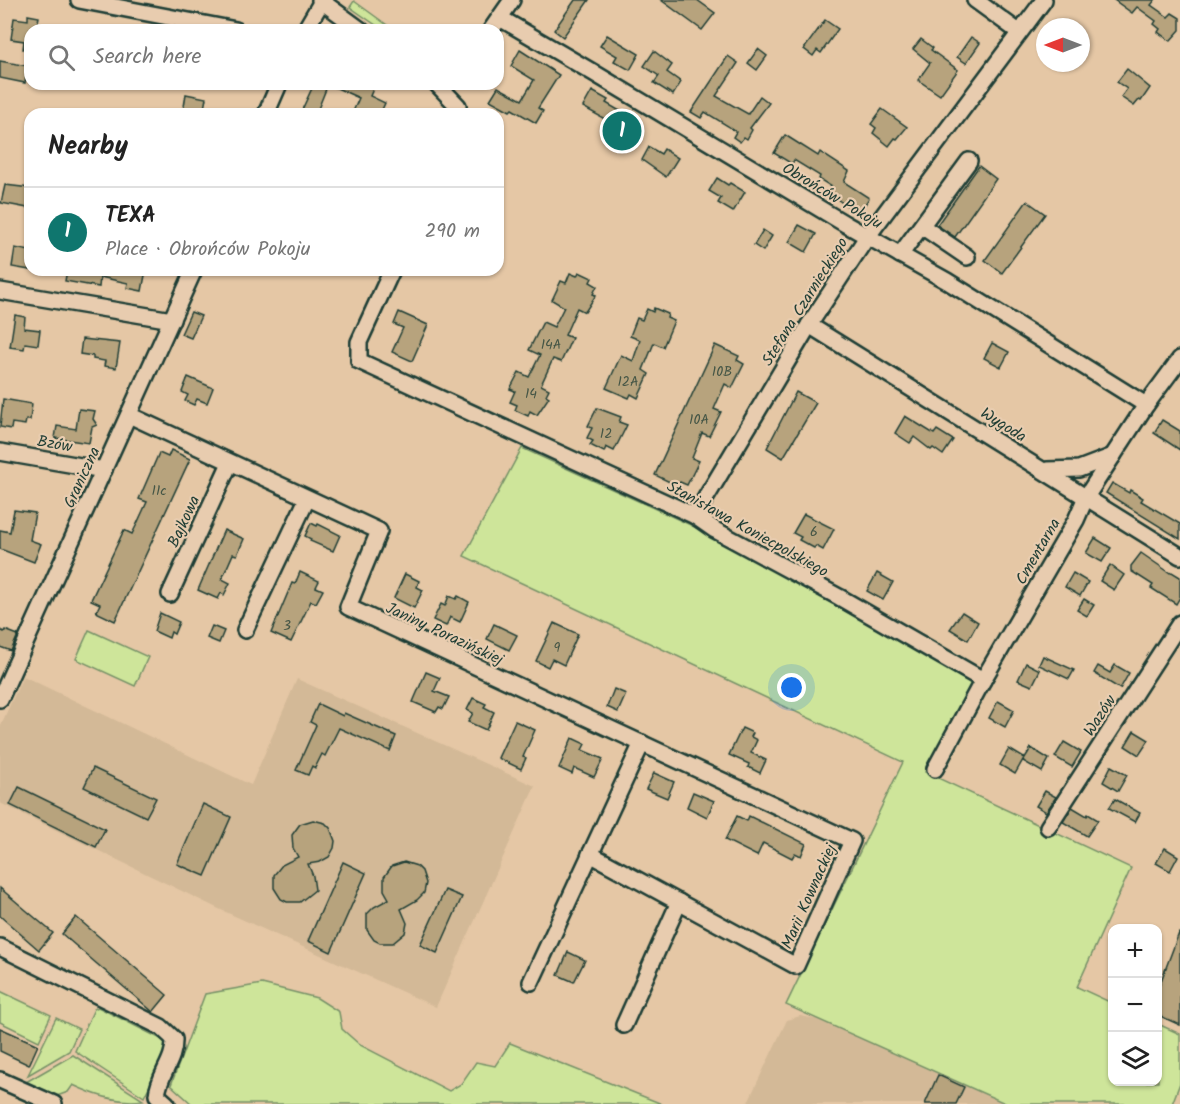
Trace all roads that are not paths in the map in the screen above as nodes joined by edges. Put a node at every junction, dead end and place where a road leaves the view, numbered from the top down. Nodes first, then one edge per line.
1 (79, 0) edge
2 (513, 0) edge
3 (975, 0) edge
4 (1044, 0) edge
5 (321, 1) edge
6 (205, 24) edge
7 (308, 24) edge
8 (353, 24) edge
9 (495, 24) edge
10 (504, 28) edge
11 (1019, 32) junction
12 (276, 90) edge
13 (444, 90) edge
14 (269, 108) edge
15 (458, 108) edge
16 (969, 161) dead end
17 (923, 227) junction
18 (867, 237) junction
19 (900, 255) junction
20 (967, 257) dead end
21 (191, 276) edge
22 (389, 276) edge
23 (0, 291) edge
24 (172, 320) junction
25 (809, 325) junction
26 (1180, 359) edge
27 (1146, 405) junction
28 (129, 415) junction
29 (0, 452) edge
30 (1113, 456) junction
31 (230, 463) junction
32 (104, 470) junction
33 (1044, 470) junction
34 (1086, 497) junction
35 (307, 499) junction
36 (695, 516) junction
37 (1180, 556) edge
38 (170, 594) dead end
39 (1180, 623) edge
40 (245, 630) dead end
41 (983, 680) junction
42 (0, 699) edge
43 (642, 743) junction
44 (935, 769) dead end
45 (1048, 827) dead end
46 (852, 841) joint
47 (590, 854) junction
48 (679, 902) junction
49 (0, 947) edge
50 (531, 982) dead end
51 (624, 1024) dead end
52 (0, 1080) edge
53 (54, 1104) edge
54 (167, 1104) edge

1 - 6 street
2 - 9 street
3 - 11 street
4 - 11 street, Stefana Czarnieckiego
5 - 7 street
5 - 8 street
10 - 18 street, Obrońców Pokoju
11 - 18 street, Stefana Czarnieckiego
12 - 14 street
13 - 15 street
16 - 17 street
17 - 19 street
17 - 20 street
18 - 19 street, Obrońców Pokoju
18 - 25 street, Stefana Czarnieckiego
19 - 27 street, Obrońców Pokoju
21 - 24 street, Graniczna
22 - 36 street, Stanisława Koniecpolskiego
23 - 24 street
24 - 28 street, Graniczna
25 - 33 street, Wygoda
25 - 36 street, Stefana Czarnieckiego
26 - 27 street, Cmentarna
27 - 30 street, Cmentarna
28 - 31 street, Janiny Porazińskiej
28 - 32 street, Graniczna
29 - 32 street, Bzów
30 - 33 street
30 - 34 street, Cmentarna
31 - 35 street, Janiny Porazińskiej
31 - 38 street, Bajkowa
32 - 42 street, Graniczna
33 - 34 street, Wygoda
34 - 37 street, Wygoda
34 - 41 street, Cmentarna
35 - 40 street
35 - 43 street, Janiny Porazińskiej
36 - 41 street, Stanisława Koniecpolskiego
39 - 45 street, Wazów
41 - 44 street, Cmentarna
43 - 46 street, Janiny Porazińskiej
43 - 47 street
46 - 48 street, Marii Kownackiej
47 - 48 street
47 - 50 street
48 - 51 street
49 - 54 street
52 - 53 street

